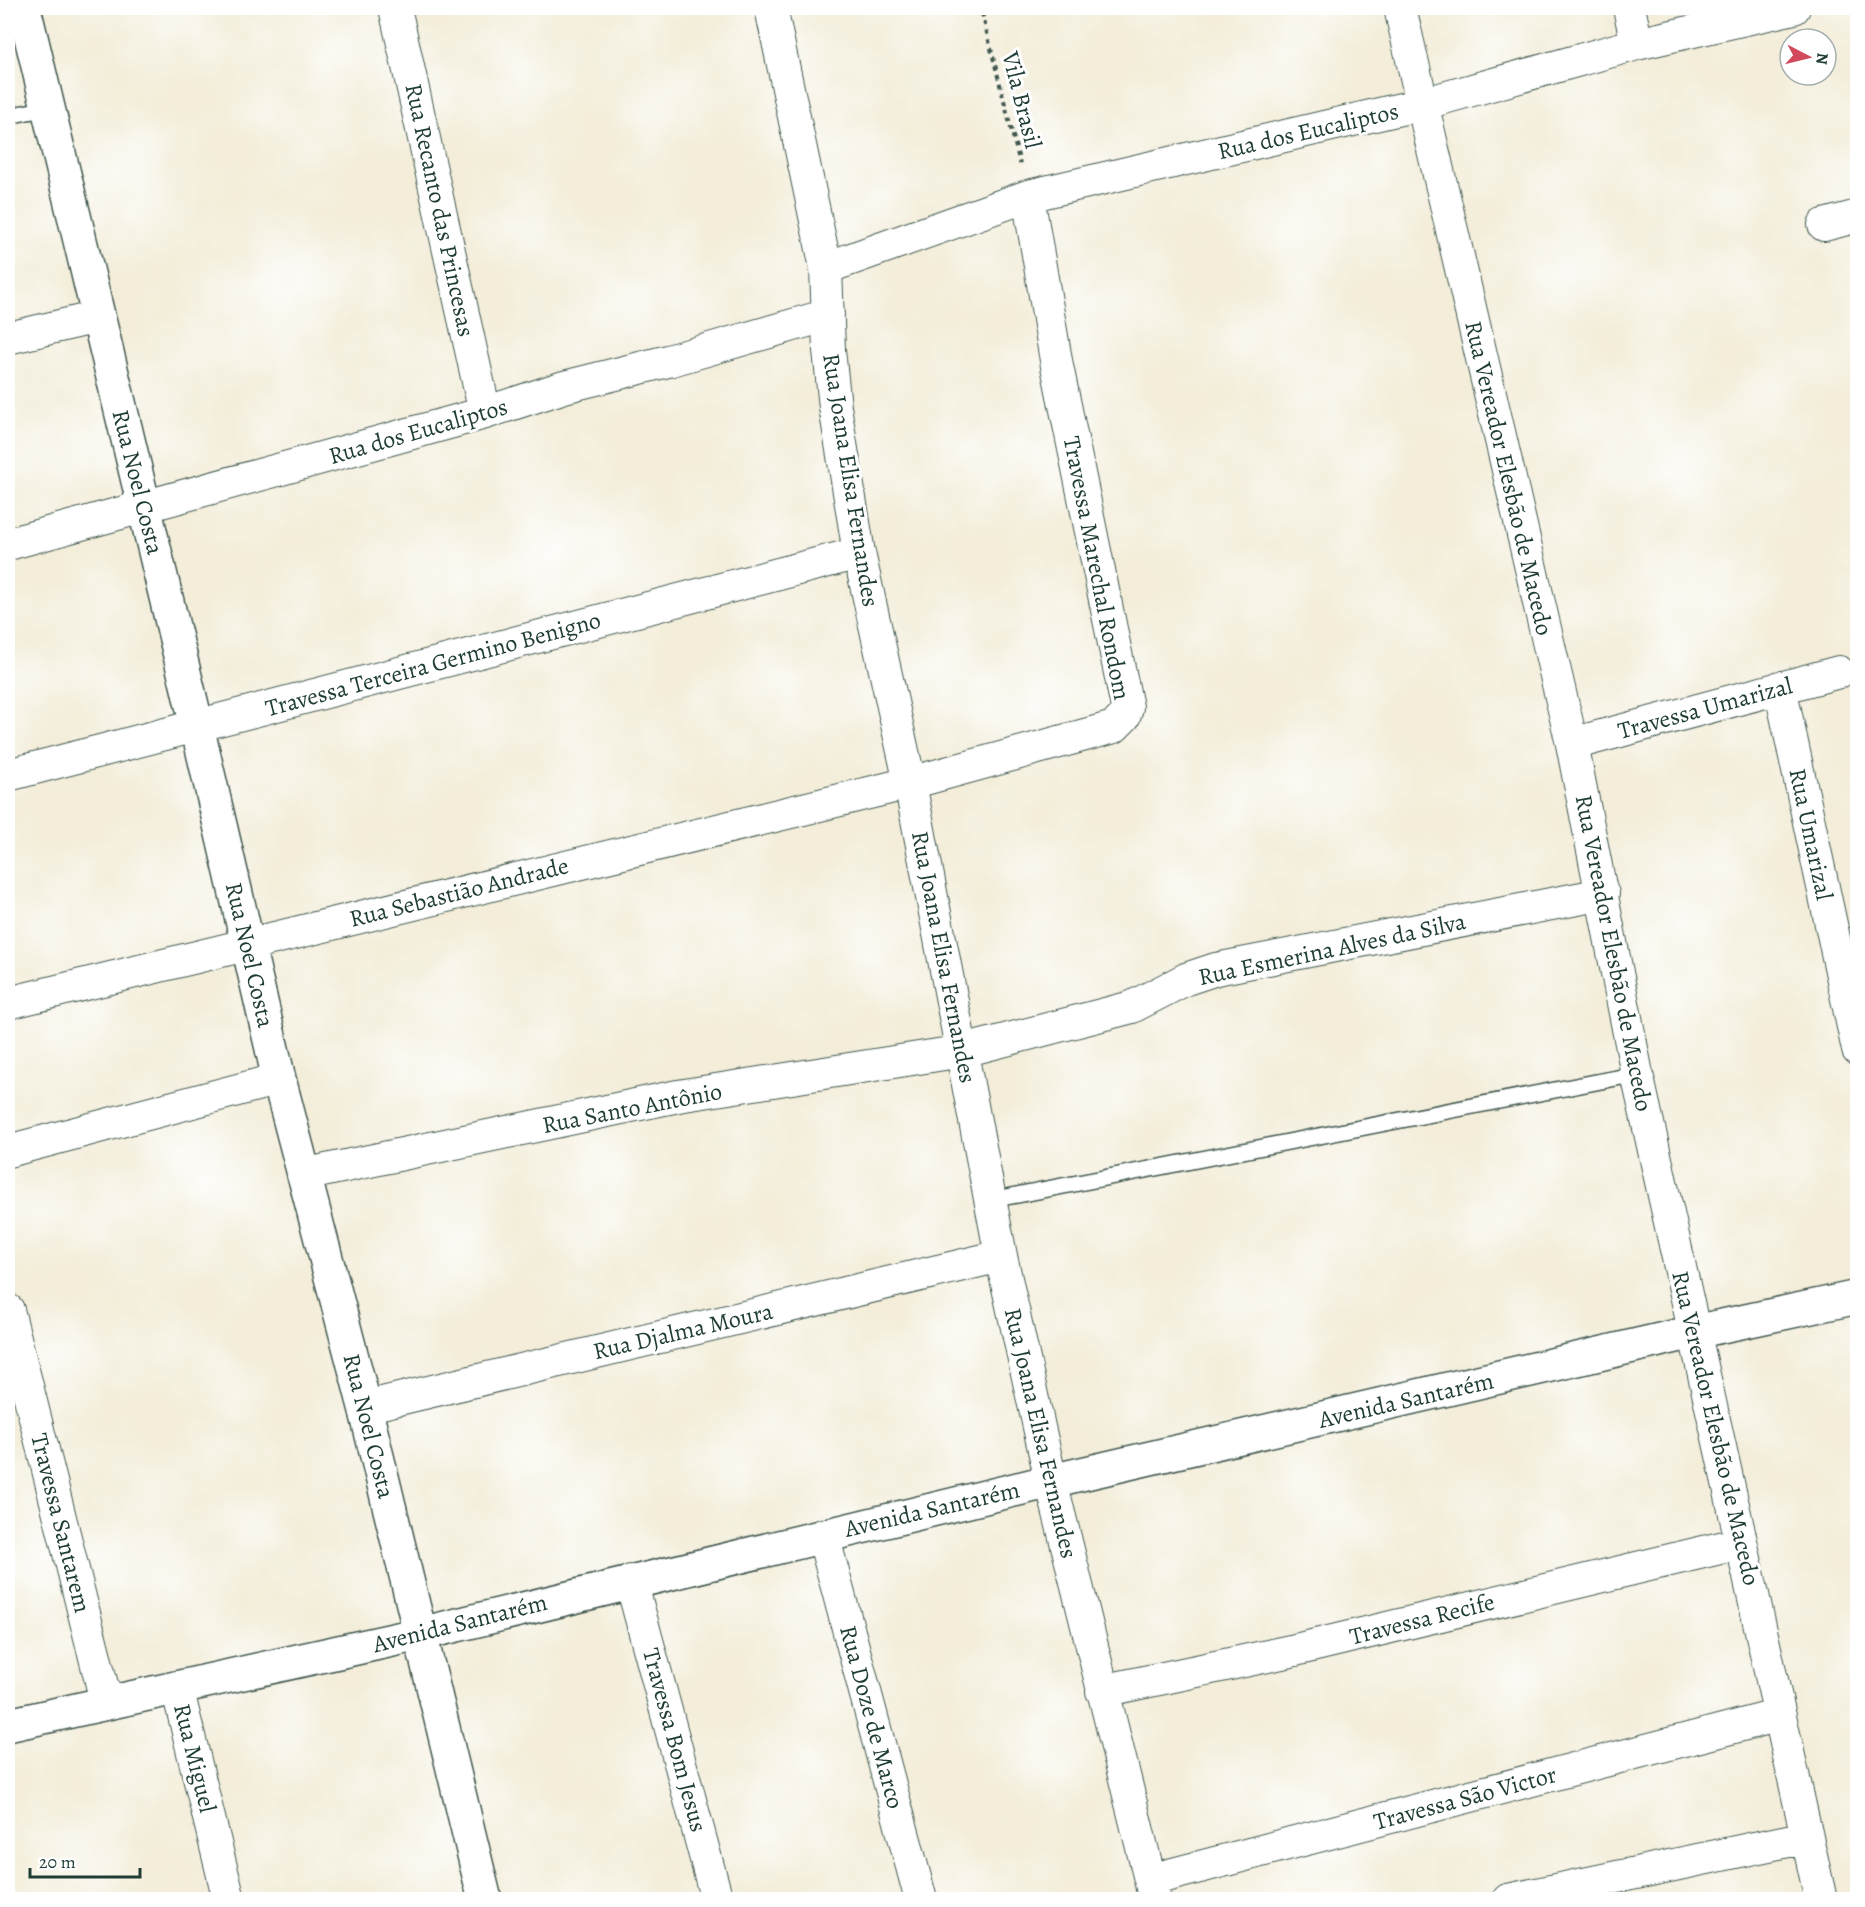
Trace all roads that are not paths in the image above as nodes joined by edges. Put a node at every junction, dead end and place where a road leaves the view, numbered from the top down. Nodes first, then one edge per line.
1 (28, 8) edge
2 (395, 8) edge
3 (771, 8) edge
4 (1400, 8) edge
5 (1629, 8) edge
6 (1794, 8) edge
7 (1637, 45) junction
8 (1422, 104) junction
9 (48, 108) junction
10 (8, 116) edge
11 (1028, 196) junction
12 (1857, 216) edge
13 (1824, 225) dead end
14 (826, 268) junction
15 (828, 315) junction
16 (98, 317) junction
17 (8, 338) edge
18 (485, 413) junction
19 (143, 506) junction
20 (8, 544) edge
21 (859, 554) junction
22 (1839, 672) dead end
23 (1780, 687) junction
24 (197, 726) junction
25 (1572, 744) junction
26 (8, 775) edge
27 (910, 783) junction
28 (1603, 894) junction
29 (247, 944) junction
30 (8, 1003) edge
31 (1857, 1050) edge
32 (963, 1051) junction
33 (1637, 1074) junction
34 (279, 1078) junction
35 (8, 1151) edge
36 (303, 1175) junction
37 (991, 1200) junction
38 (1001, 1256) junction
39 (1857, 1297) edge
40 (8, 1310) edge
41 (1694, 1332) junction
42 (365, 1407) junction
43 (1051, 1481) junction
44 (824, 1535) junction
45 (1741, 1543) junction
46 (631, 1581) junction
47 (420, 1634) junction
48 (177, 1687) junction
49 (1102, 1691) junction
50 (106, 1701) junction
51 (1780, 1715) junction
52 (8, 1725) edge
53 (1807, 1837) junction
54 (1153, 1890) edge
55 (229, 1899) edge
56 (485, 1899) edge
57 (717, 1899) edge
58 (921, 1899) edge
59 (1508, 1899) edge
60 (1821, 1899) edge

1 - 9 street, Rua Noel Costa
2 - 18 street, Rua Recanto das Princesas
3 - 14 street, Rua Joana Elisa Fernandes
4 - 8 street, Rua Vereador Elesbão de Macedo
5 - 7 street
6 - 7 street, Rua dos Eucaliptos
7 - 8 street, Rua dos Eucaliptos
8 - 11 street, Rua dos Eucaliptos
8 - 25 street, Rua Vereador Elesbão de Macedo
9 - 10 lane
9 - 16 street, Rua Noel Costa
11 - 14 street, Rua dos Eucaliptos
11 - 27 street, Travessa Marechal Rondom
12 - 13 street
14 - 15 street, Rua Joana Elisa Fernandes
15 - 18 street, Rua dos Eucaliptos
15 - 21 street, Rua Joana Elisa Fernandes
16 - 17 street
16 - 19 street, Rua Noel Costa
18 - 19 street, Rua dos Eucaliptos
19 - 20 street, Rua dos Eucaliptos
19 - 24 street, Rua Noel Costa
21 - 24 street, Travessa Terceira Germino Benigno
21 - 27 street, Rua Joana Elisa Fernandes
22 - 23 street, Travessa Umarizal
23 - 25 street, Travessa Umarizal
23 - 31 street, Rua Umarizal
24 - 26 street, Travessa Terceira Germino Benigno
24 - 29 street, Rua Noel Costa
25 - 28 street, Rua Vereador Elesbão de Macedo
27 - 29 street, Rua Sebastião Andrade
27 - 32 street, Rua Joana Elisa Fernandes
28 - 32 street, Rua Esmerina Alves da Silva
28 - 33 street, Rua Vereador Elesbão de Macedo
29 - 30 street, Rua Sebastião Andrade
29 - 34 street, Rua Noel Costa
32 - 36 street, Rua Santo Antônio
32 - 37 street, Rua Joana Elisa Fernandes
33 - 37 lane
33 - 41 street, Rua Vereador Elesbão de Macedo
34 - 35 street
34 - 36 street, Rua Noel Costa
36 - 42 street, Rua Noel Costa
37 - 38 street, Rua Joana Elisa Fernandes
38 - 42 street, Rua Djalma Moura
38 - 43 street, Rua Joana Elisa Fernandes
39 - 41 street, Avenida Santarém
40 - 50 street, Travessa Santarem
41 - 43 street, Avenida Santarém
41 - 45 street, Rua Vereador Elesbão de Macedo
42 - 47 street, Rua Noel Costa
43 - 44 street, Avenida Santarém
43 - 49 street, Rua Joana Elisa Fernandes
44 - 46 street, Avenida Santarém
44 - 58 street, Rua Doze de Marco
45 - 49 street, Travessa Recife
45 - 51 street, Rua Vereador Elesbão de Macedo
46 - 47 street, Avenida Santarém
46 - 57 street, Travessa Bom Jesus
47 - 48 street, Avenida Santarém
47 - 56 street, Rua Noel Costa
48 - 50 street, Avenida Santarém
48 - 55 street, Rua Miguel
49 - 54 street, Rua Joana Elisa Fernandes
50 - 52 street, Avenida Santarém
51 - 53 street, Rua Vereador Elesbão de Macedo
51 - 54 street, Travessa São Victor
53 - 59 street
53 - 60 street, Rua Vereador Elesbão de Macedo

